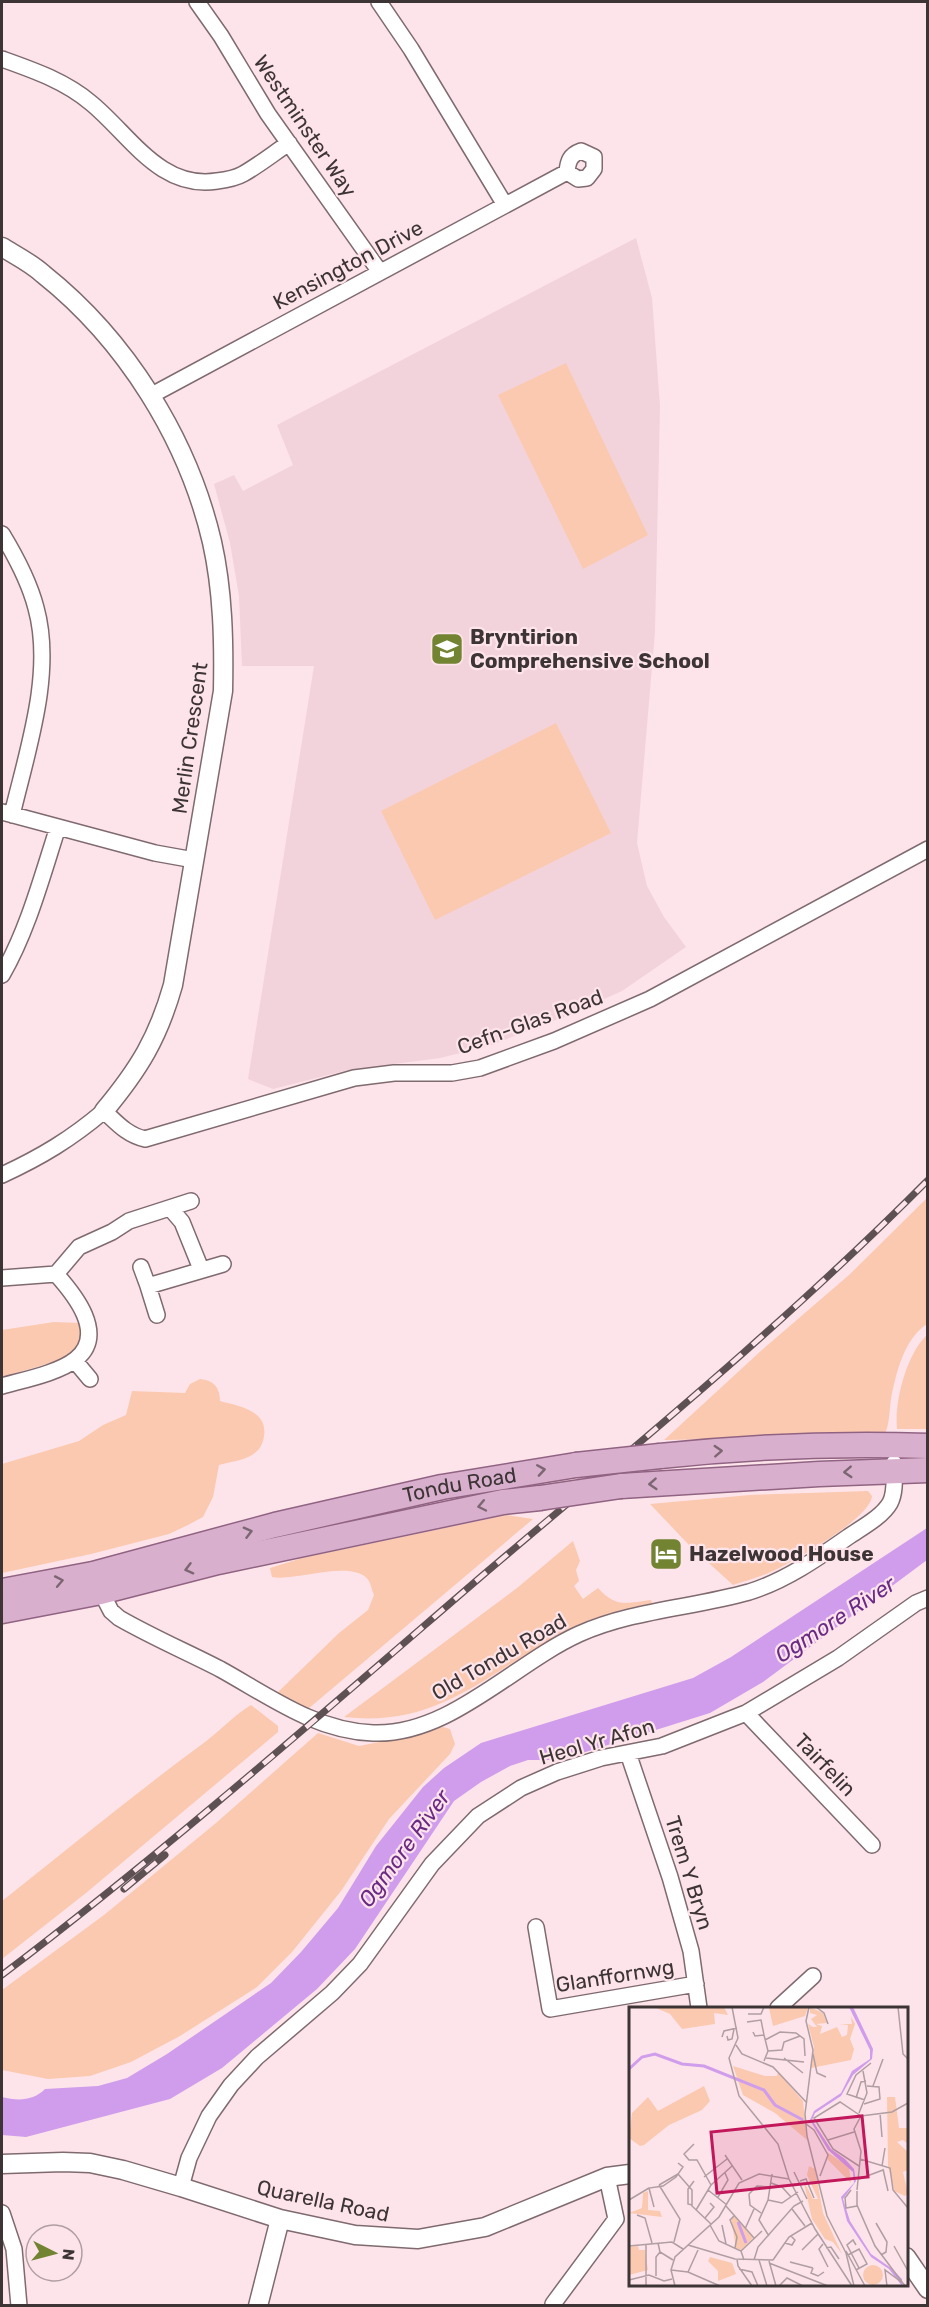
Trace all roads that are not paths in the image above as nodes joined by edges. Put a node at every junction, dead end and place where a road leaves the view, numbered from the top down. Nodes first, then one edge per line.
1 (197, 2) edge
2 (379, 2) edge
3 (2, 59) edge
4 (289, 143) junction
5 (567, 172) dead end
6 (505, 205) junction
7 (2, 247) edge
8 (380, 272) junction
9 (150, 396) junction
10 (2, 534) edge
11 (7, 813) edge
12 (58, 827) junction
13 (927, 849) edge
14 (195, 860) junction
15 (2, 975) edge
16 (104, 1111) junction
17 (2, 1175) edge
18 (191, 1201) dead end
19 (170, 1208) junction
20 (223, 1264) dead end
21 (141, 1267) dead end
22 (201, 1269) junction
23 (56, 1274) junction
24 (2, 1278) edge
25 (148, 1286) junction
26 (157, 1315) dead end
27 (75, 1360) junction
28 (90, 1379) dead end
29 (2, 1386) edge
30 (895, 1445) junction
31 (927, 1446) edge
32 (894, 1470) junction
33 (927, 1470) edge
34 (97, 1583) junction
35 (2, 1591) edge
36 (927, 1598) edge
37 (2, 1611) edge
38 (746, 1713) junction
39 (628, 1753) junction
40 (872, 1845) dead end
41 (536, 1927) dead end
42 (813, 1976) dead end
43 (696, 1984) junction
44 (699, 2007) edge
45 (779, 2007) edge
46 (2, 2164) edge
47 (629, 2174) edge
48 (607, 2177) junction
49 (182, 2187) junction
50 (2, 2213) edge
51 (623, 2216) edge
52 (280, 2219) junction
53 (908, 2260) edge
54 (927, 2289) edge
55 (19, 2306) edge
56 (258, 2306) edge
57 (555, 2306) edge

1 - 4 street, Westminster Way
2 - 6 street
3 - 4 street
4 - 8 street, Westminster Way
5 - 6 street, Kensington Drive
6 - 8 street, Kensington Drive
7 - 9 street, Merlin Crescent
8 - 9 street, Kensington Drive
9 - 14 street, Merlin Crescent
10 - 11 street
11 - 12 street
12 - 14 street
12 - 15 street
13 - 16 street, Cefn-Glas Road
14 - 16 street, Merlin Crescent
16 - 17 street
18 - 19 street
19 - 22 street
19 - 23 street
20 - 22 street
21 - 25 street
22 - 25 street
23 - 24 street
23 - 27 street
25 - 26 street
27 - 28 street
27 - 29 street
30 - 31 main road, Tondu Road
30 - 32 street, Old Tondu Road
34 -> 30 main road, Tondu Road, bridge
32 - 33 main road, Tondu Road
32 -> 34 main road, Tondu Road, bridge
32 - 34 street, Old Tondu Road
35 -> 34 main road, Tondu Road
34 - 37 main road, Tondu Road
36 - 38 street, Heol Yr Afon
38 - 39 street, Heol Yr Afon
38 - 40 street, Tairfelin
39 - 43 street, Trem Y Bryn
39 - 49 street, Heol Yr Afon
41 - 43 street, Glanffornwg
42 - 45 street
43 - 44 street, Trem Y Bryn
46 - 49 street, Quarella Road
47 - 48 street, Quarella Road
48 - 51 street
48 - 52 street, Quarella Road
49 - 52 street, Quarella Road
50 - 55 street
51 - 57 street
52 - 56 street
53 - 54 street

